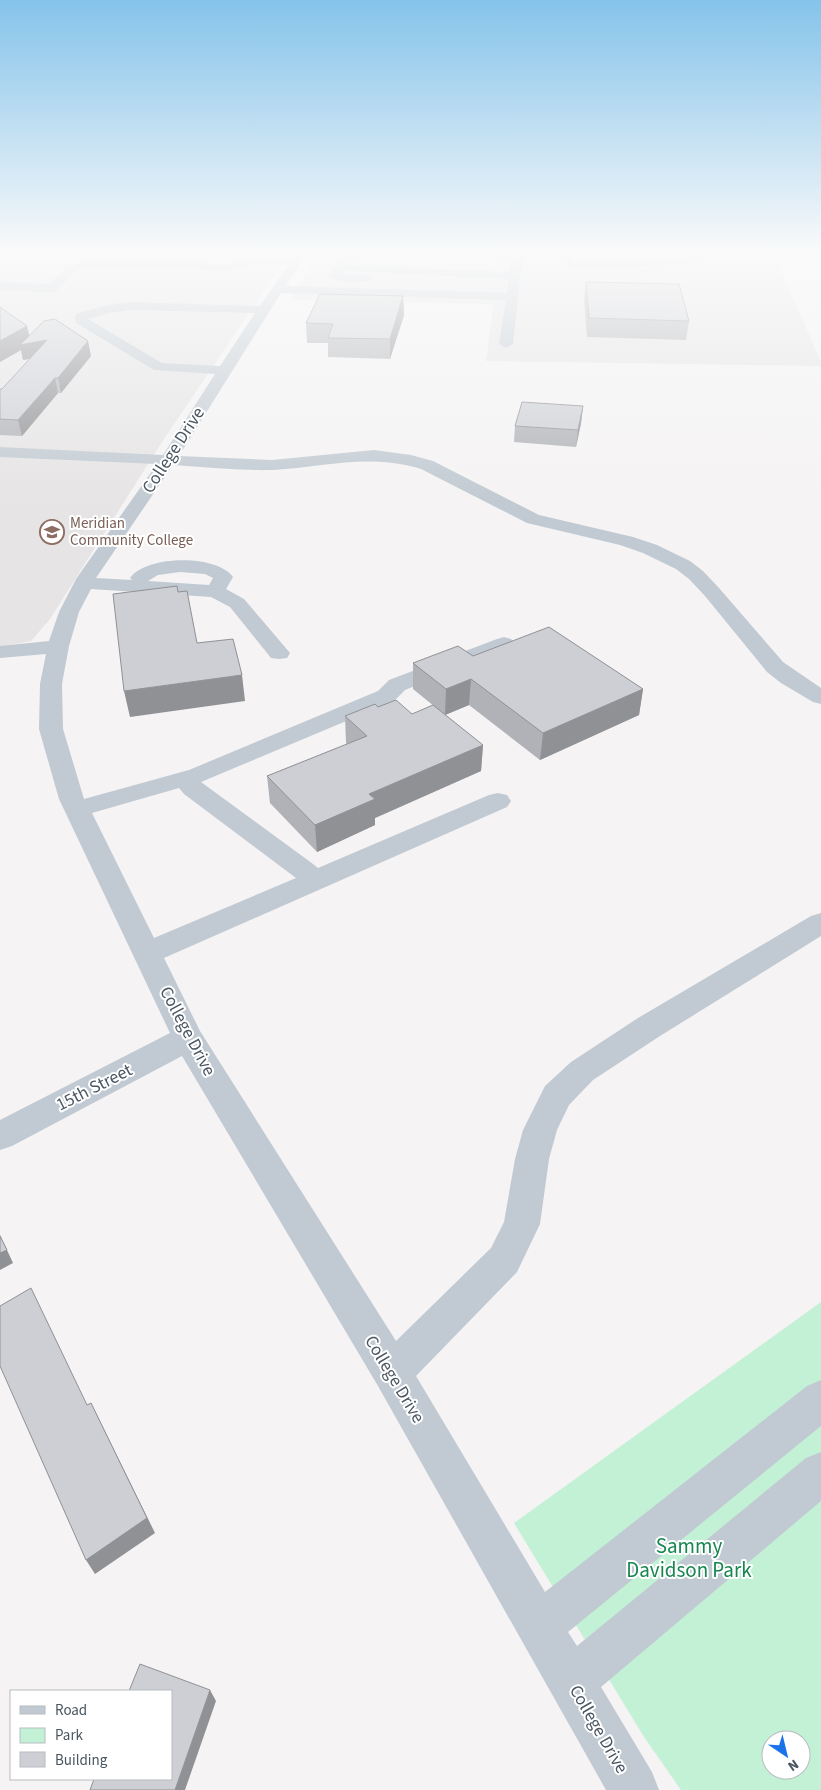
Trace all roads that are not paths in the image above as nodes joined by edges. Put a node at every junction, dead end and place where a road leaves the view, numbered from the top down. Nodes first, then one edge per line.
1 (106, 336) edge
2 (247, 336) edge
3 (507, 336) edge
4 (506, 344) dead end
5 (224, 370) junction
6 (0, 452) edge
7 (169, 459) junction
8 (84, 583) junction
9 (504, 642) edge
10 (58, 646) junction
11 (0, 652) edge
12 (279, 653) dead end
13 (821, 697) edge
14 (185, 779) junction
15 (498, 801) dead end
16 (77, 810) junction
17 (313, 881) junction
18 (821, 923) edge
19 (147, 953) junction
20 (188, 1038) junction
21 (0, 1136) edge
22 (392, 1372) junction
23 (821, 1400) edge
24 (821, 1473) edge
25 (540, 1625) junction
26 (572, 1682) junction
27 (634, 1790) edge

1 - 5 street
2 - 5 street, College Drive
3 - 4 street
5 - 7 street, College Drive
6 - 7 street
7 - 8 street, College Drive
7 - 13 street
8 - 10 street, College Drive
8 - 12 street
9 - 14 street
10 - 11 street
10 - 16 street, College Drive
14 - 16 street
14 - 17 street
15 - 17 street
16 - 19 street, College Drive
17 - 19 street
18 - 22 street
19 - 20 street, College Drive
20 - 21 street, 15th Street
20 - 22 street, College Drive
22 - 25 street, College Drive
23 - 25 street
24 - 26 street
25 - 26 street, College Drive
26 - 27 street, College Drive

